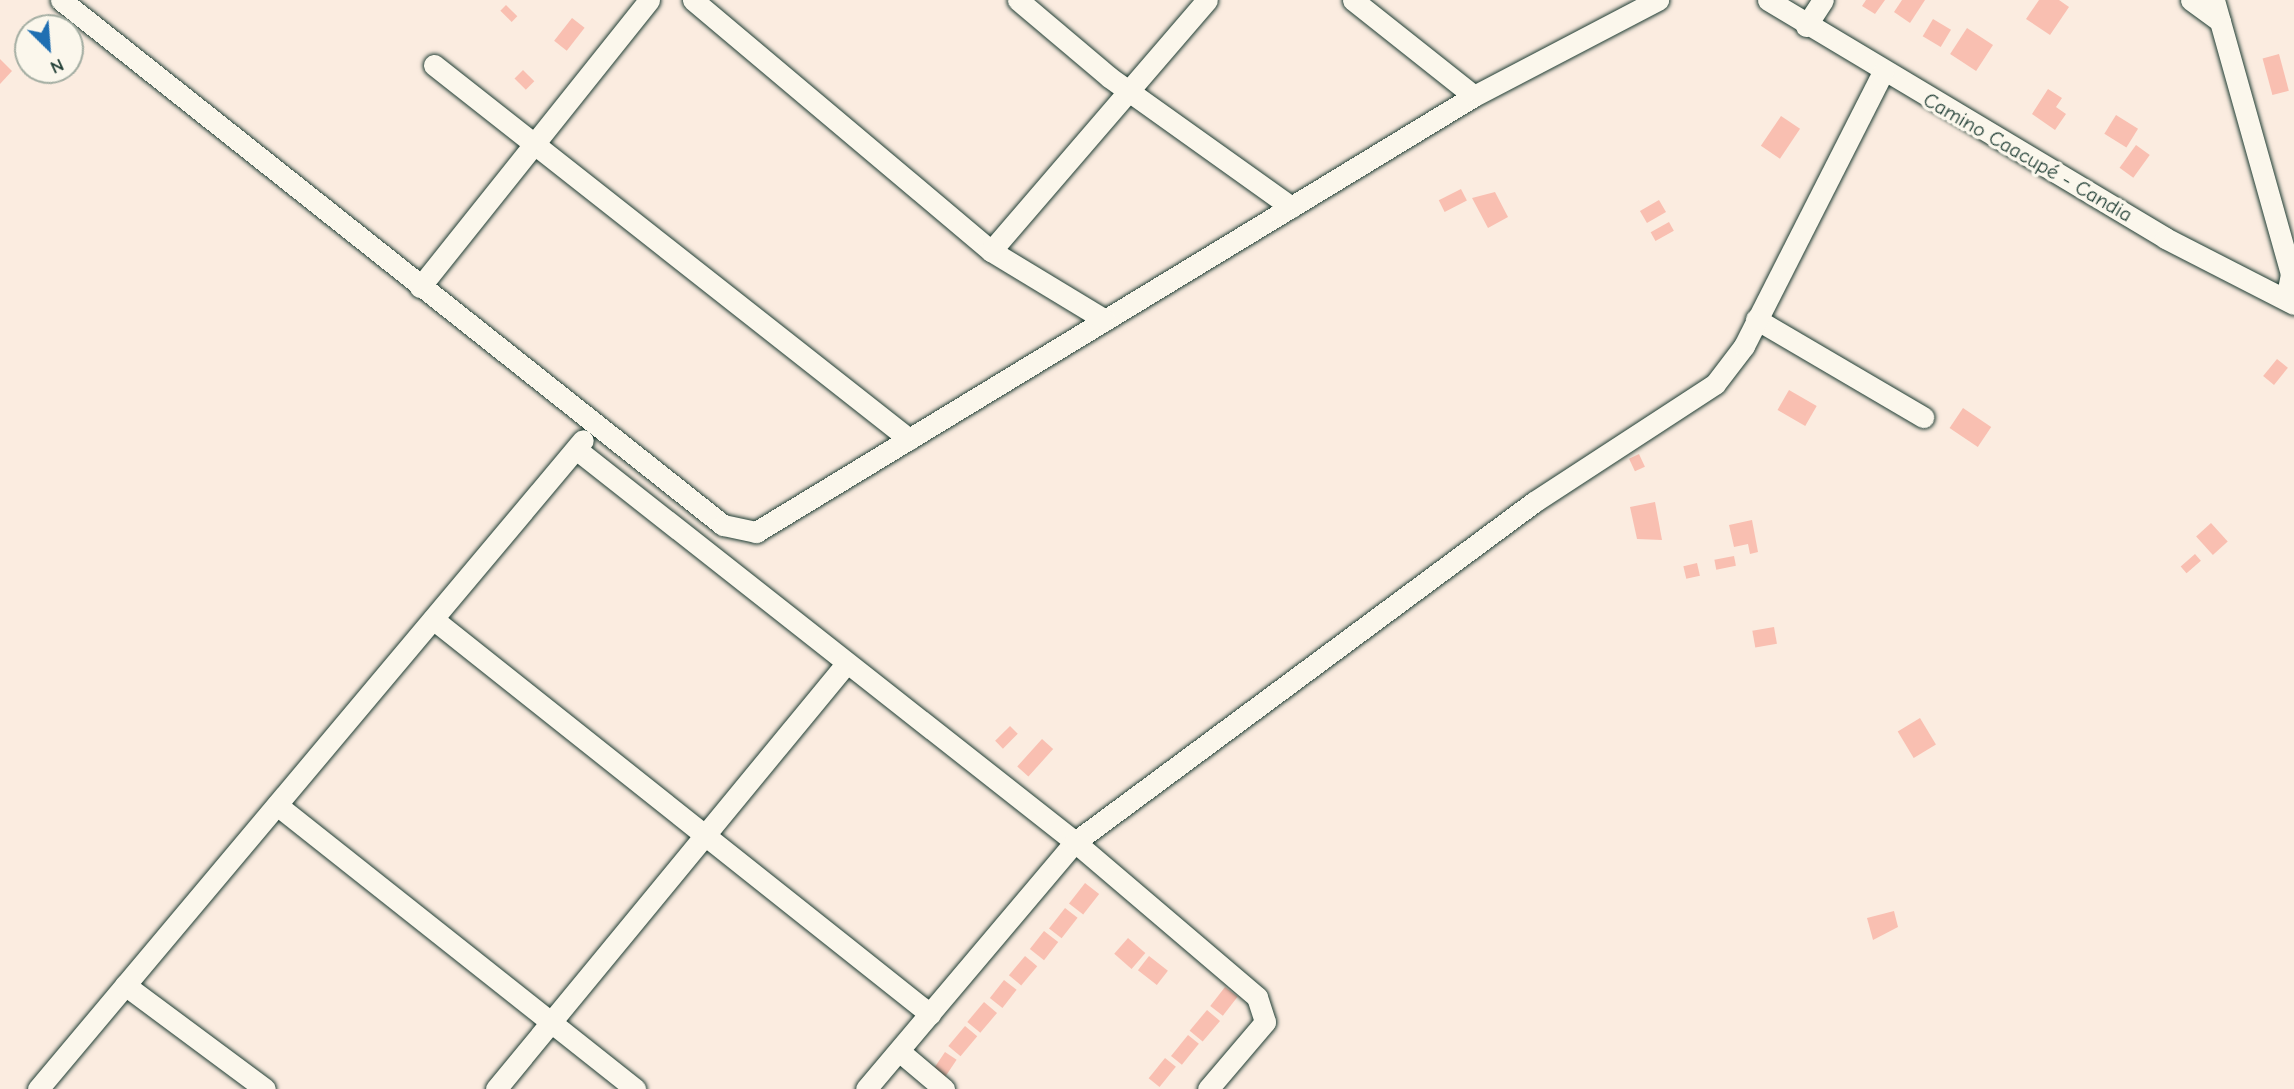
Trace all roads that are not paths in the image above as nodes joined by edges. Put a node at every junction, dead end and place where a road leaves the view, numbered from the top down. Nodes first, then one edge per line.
1 (61, 0) edge
2 (649, 0) edge
3 (694, 0) edge
4 (1018, 0) edge
5 (1206, 0) edge
6 (1353, 0) edge
7 (1658, 0) edge
8 (1768, 0) edge
9 (1823, 0) edge
10 (2191, 0) edge
11 (2217, 10) edge
12 (1806, 26) junction
13 (434, 65) dead end
14 (1883, 72) junction
15 (1129, 90) junction
16 (1474, 96) junction
17 (536, 145) junction
18 (1291, 207) junction
19 (991, 251) junction
20 (420, 287) junction
21 (2290, 301) edge
22 (1756, 319) junction
23 (1105, 320) junction
24 (1923, 417) dead end
25 (596, 426) junction
26 (909, 439) junction
27 (576, 449) junction
28 (433, 619) junction
29 (845, 665) junction
30 (277, 805) junction
31 (703, 838) junction
32 (1075, 842) junction
33 (125, 985) junction
34 (930, 1014) junction
35 (550, 1024) junction
36 (899, 1051) junction
37 (37, 1089) edge
38 (265, 1089) edge
39 (496, 1089) edge
40 (635, 1089) edge
41 (866, 1089) edge
42 (944, 1089) edge
43 (1208, 1089) edge

1 - 20 street
2 - 17 street
3 - 19 street
4 - 15 street
5 - 15 street
6 - 16 street
7 - 16 street
8 - 12 street, Camino Caacupé - Candia
9 - 12 street
10 - 11 street
11 - 21 street
12 - 14 street, Camino Caacupé - Candia
13 - 17 street
14 - 21 street, Camino Caacupé - Candia
14 - 22 street
15 - 18 street
15 - 19 street
16 - 18 street
17 - 20 street
17 - 26 street
18 - 23 street
19 - 23 street
20 - 25 street
22 - 24 street
22 - 32 street
23 - 26 street
25 - 26 street
25 - 27 street
27 - 28 street
27 - 29 street
28 - 30 street
28 - 31 street
29 - 31 street
29 - 32 street
30 - 33 street
30 - 35 street
31 - 34 street
31 - 35 street
32 - 34 street
32 - 43 street
33 - 37 street
33 - 38 street
34 - 36 street
35 - 39 street
35 - 40 street
36 - 41 street
36 - 42 street

